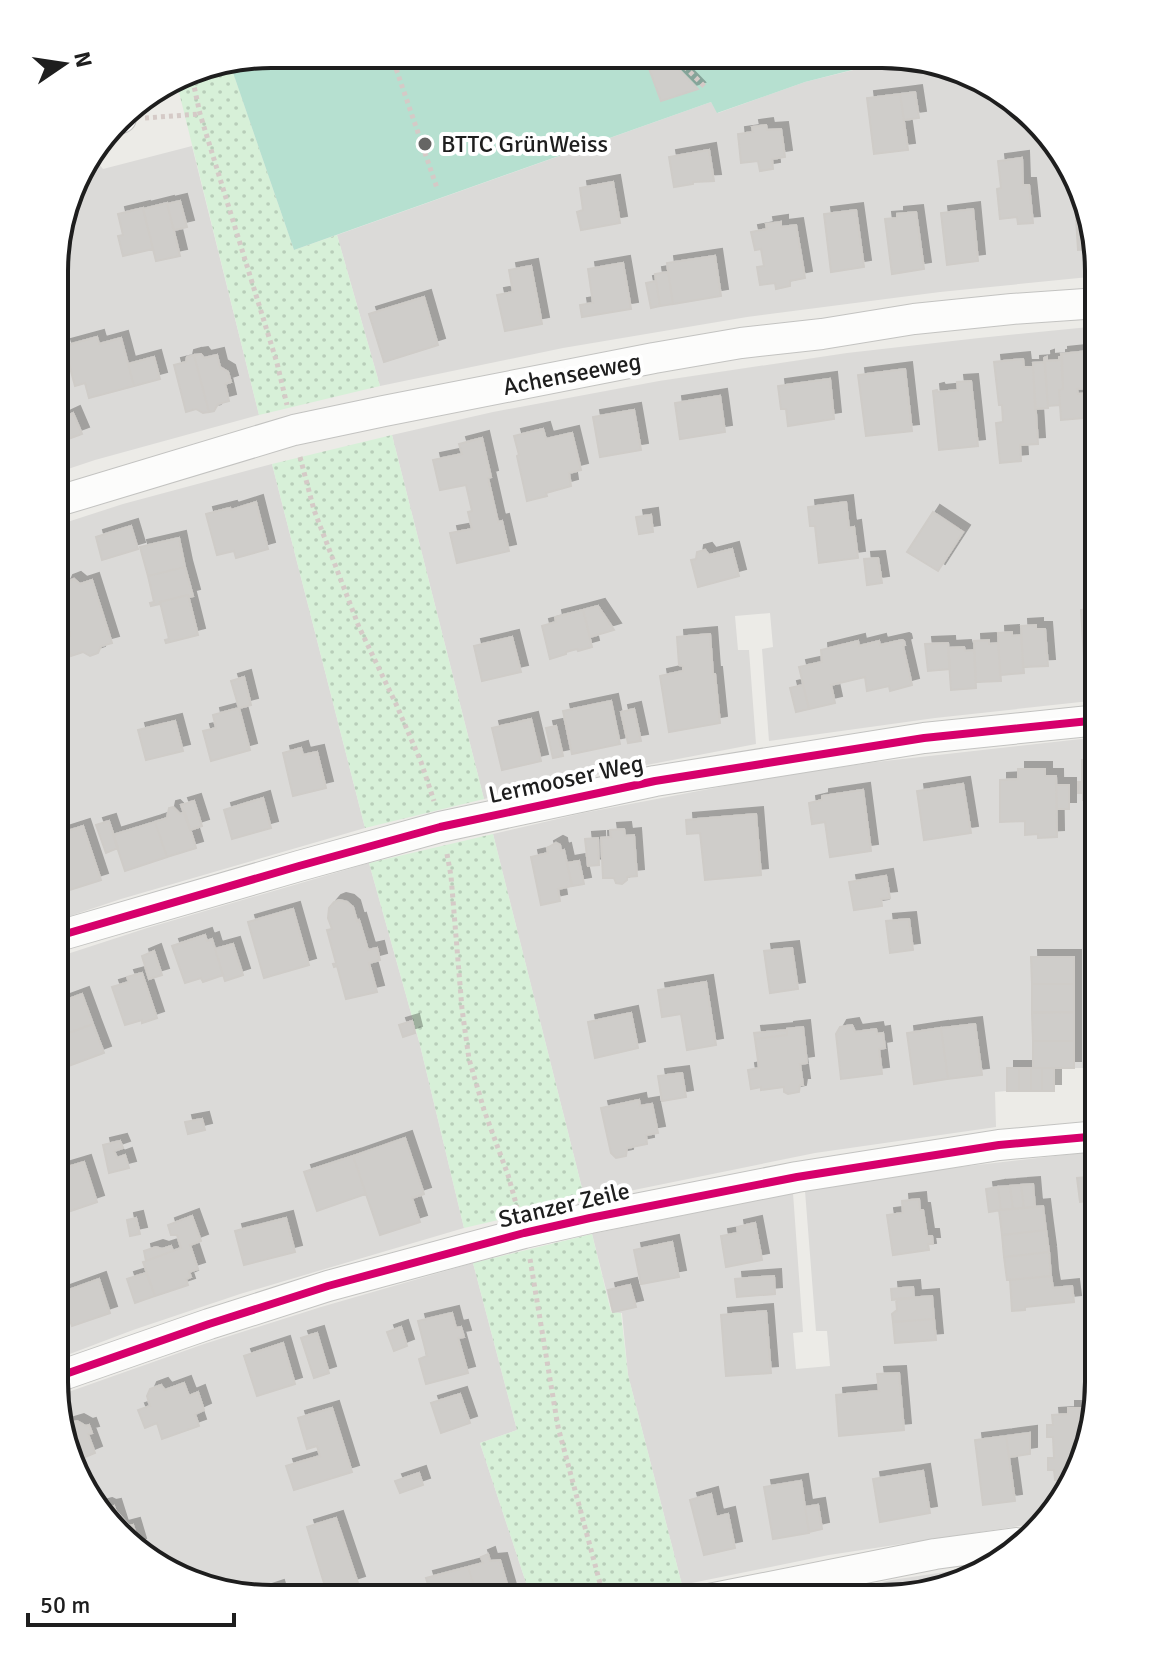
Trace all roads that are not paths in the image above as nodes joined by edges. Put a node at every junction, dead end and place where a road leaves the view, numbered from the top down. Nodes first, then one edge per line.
1 (1085, 304) edge
2 (68, 498) edge
3 (1085, 721) edge
4 (68, 933) edge
5 (1085, 1137) edge
6 (68, 1373) edge
7 (1003, 1545) edge
8 (769, 1585) edge

1 - 2 street, Achenseeweg
3 - 4 street, Lermooser Weg
5 - 6 street, Stanzer Zeile
7 - 8 street

